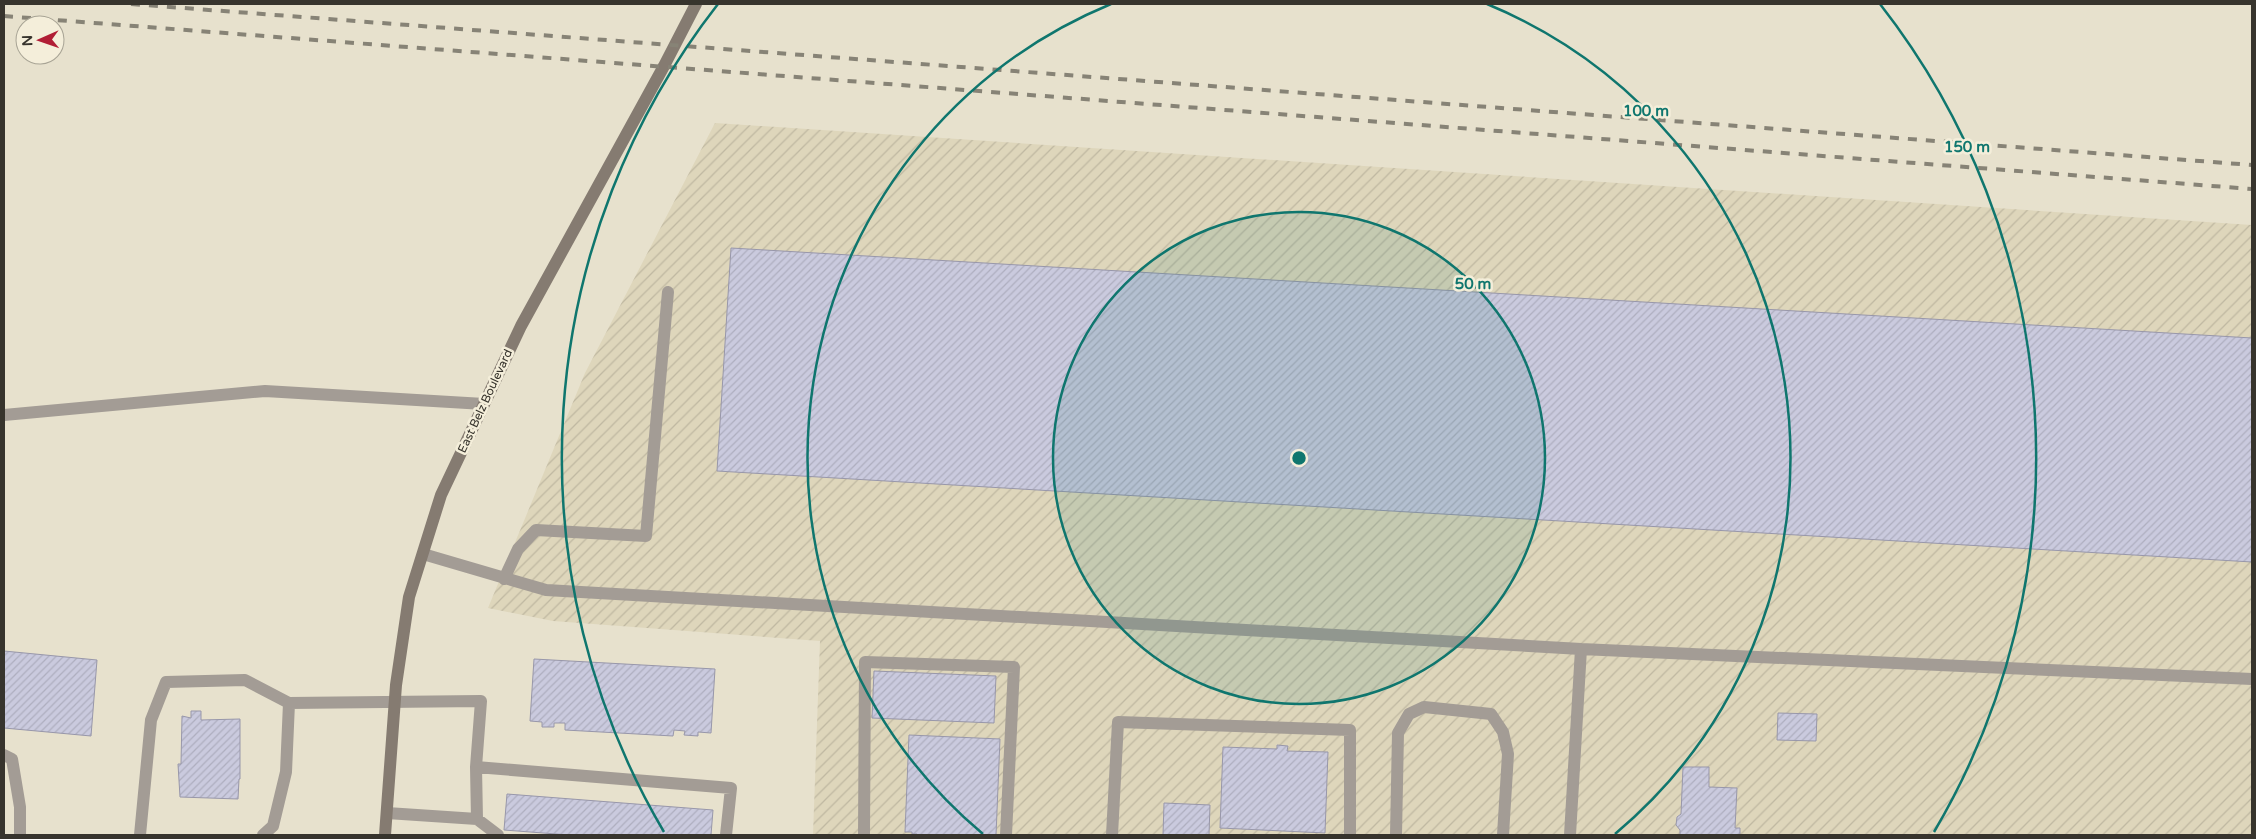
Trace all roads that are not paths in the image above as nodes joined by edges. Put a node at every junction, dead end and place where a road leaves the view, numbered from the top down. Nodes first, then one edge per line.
1 (696, 4) edge
2 (668, 292) dead end
3 (484, 404) junction
4 (4, 416) edge
5 (423, 554) junction
6 (504, 579) junction
7 (1581, 649) junction
8 (2252, 679) edge
9 (394, 701) junction
10 (289, 703) junction
11 (4, 755) edge
12 (476, 766) junction
13 (387, 813) junction
14 (477, 819) junction
15 (20, 835) edge
16 (140, 835) edge
17 (263, 835) edge
18 (385, 835) edge
19 (498, 835) edge
20 (726, 835) edge
21 (864, 835) edge
22 (1006, 835) edge
23 (1112, 835) edge
24 (1350, 835) edge
25 (1396, 835) edge
26 (1503, 835) edge
27 (1570, 835) edge

1 - 3 street, East Belz Boulevard
2 - 6 lane
3 - 4 lane
3 - 5 street, East Belz Boulevard
5 - 6 lane
5 - 9 street, East Belz Boulevard
6 - 7 lane
7 - 8 lane
7 - 27 lane
9 - 10 lane
9 - 12 lane
9 - 13 street, East Belz Boulevard
10 - 16 lane
10 - 17 lane
11 - 15 lane
12 - 14 lane
12 - 20 lane
13 - 14 lane
13 - 18 street, East Belz Boulevard
14 - 19 lane
21 - 22 lane
23 - 24 lane
25 - 26 lane

